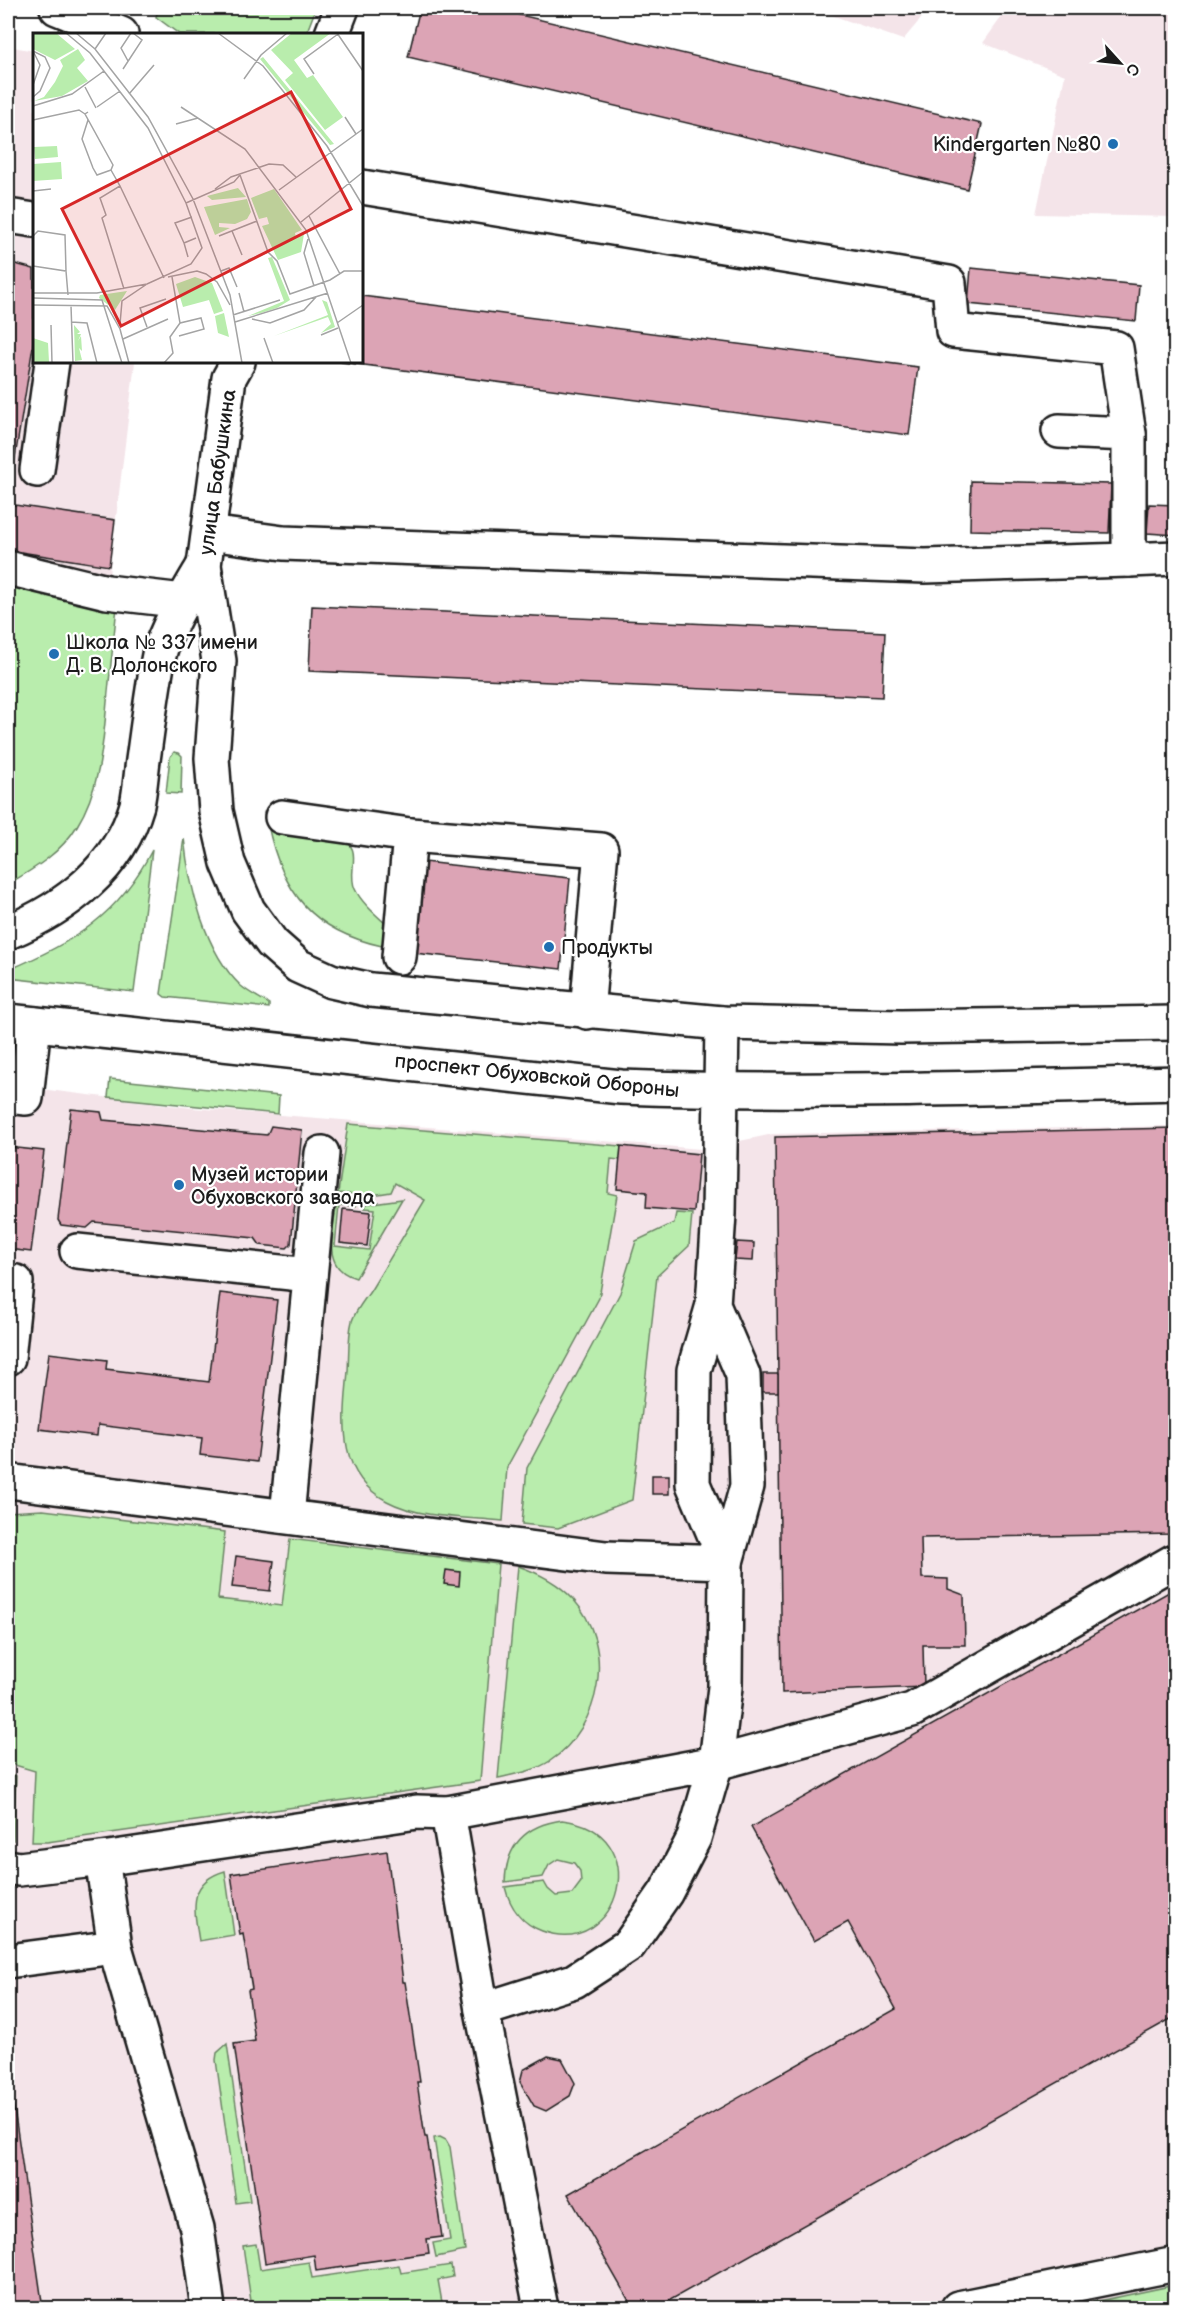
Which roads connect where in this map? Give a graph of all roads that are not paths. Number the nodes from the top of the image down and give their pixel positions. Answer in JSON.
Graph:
{"nodes":[{"id":1,"x":57,"y":8,"type":"edge"},
{"id":2,"x":342,"y":8,"type":"edge"},
{"id":3,"x":119,"y":33,"type":"edge"},
{"id":4,"x":332,"y":33,"type":"edge"},
{"id":5,"x":363,"y":187,"type":"edge"},
{"id":6,"x":8,"y":216,"type":"edge"},
{"id":7,"x":33,"y":220,"type":"edge"},
{"id":8,"x":52,"y":363,"type":"edge"},
{"id":9,"x":231,"y":367,"type":"edge"},
{"id":10,"x":1059,"y":431,"type":"dead end"},
{"id":11,"x":1129,"y":434,"type":"junction"},
{"id":12,"x":37,"y":470,"type":"dead end"},
{"id":13,"x":209,"y":533,"type":"junction"},
{"id":14,"x":1176,"y":558,"type":"edge"},
{"id":15,"x":1129,"y":560,"type":"junction"},
{"id":16,"x":204,"y":565,"type":"junction"},
{"id":17,"x":8,"y":568,"type":"edge"},
{"id":18,"x":183,"y":601,"type":"junction"},
{"id":19,"x":282,"y":817,"type":"dead end"},
{"id":20,"x":410,"y":835,"type":"junction"},
{"id":21,"x":8,"y":932,"type":"edge"},
{"id":22,"x":399,"y":957,"type":"dead end"},
{"id":23,"x":586,"y":1012,"type":"junction"},
{"id":24,"x":20,"y":1023,"type":"edge"},
{"id":25,"x":722,"y":1023,"type":"junction"},
{"id":26,"x":1176,"y":1023,"type":"edge"},
{"id":27,"x":1176,"y":1083,"type":"edge"},
{"id":28,"x":721,"y":1091,"type":"junction"},
{"id":29,"x":8,"y":1096,"type":"edge"},
{"id":30,"x":322,"y":1153,"type":"dead end"},
{"id":31,"x":77,"y":1251,"type":"dead end"},
{"id":32,"x":310,"y":1275,"type":"junction"},
{"id":33,"x":16,"y":1282,"type":"dead end"},
{"id":34,"x":713,"y":1305,"type":"junction"},
{"id":35,"x":8,"y":1358,"type":"edge"},
{"id":36,"x":8,"y":1480,"type":"edge"},
{"id":37,"x":287,"y":1516,"type":"junction"},
{"id":38,"x":1176,"y":1560,"type":"edge"},
{"id":39,"x":726,"y":1562,"type":"junction"},
{"id":40,"x":716,"y":1763,"type":"junction"},
{"id":41,"x":448,"y":1813,"type":"junction"},
{"id":42,"x":102,"y":1859,"type":"junction"},
{"id":43,"x":8,"y":1867,"type":"edge"},
{"id":44,"x":116,"y":1947,"type":"junction"},
{"id":45,"x":8,"y":1961,"type":"edge"},
{"id":46,"x":483,"y":2010,"type":"junction"},
{"id":47,"x":1176,"y":2264,"type":"edge"},
{"id":48,"x":208,"y":2308,"type":"edge"},
{"id":49,"x":541,"y":2308,"type":"edge"},
{"id":50,"x":958,"y":2308,"type":"edge"}],
"edges":[{"from":1,"to":3,"type":"main road"},
{"from":2,"to":4,"type":"main road"},
{"from":5,"to":11,"type":"main road"},
{"from":6,"to":7,"type":"main road"},
{"from":8,"to":12,"type":"main road"},
{"from":9,"to":13,"type":"main road","name":"улица Бабушкина"},
{"from":10,"to":11,"type":"main road"},
{"from":11,"to":15,"type":"main road"},
{"from":13,"to":15,"type":"main road"},
{"from":13,"to":16,"type":"main road","name":"улица Бабушкина"},
{"from":14,"to":15,"type":"main road"},
{"from":16,"to":18,"type":"main road","name":"улица Бабушкина"},
{"from":16,"to":23,"type":"main road","name":"улица Бабушкина"},
{"from":17,"to":18,"type":"main road"},
{"from":18,"to":21,"type":"main road","name":"улица Бабушкина"},
{"from":19,"to":20,"type":"main road"},
{"from":20,"to":22,"type":"main road"},
{"from":20,"to":23,"type":"main road"},
{"from":23,"to":25,"type":"main road"},
{"from":24,"to":28,"type":"main road","name":"проспект Обуховской Обороны"},
{"from":24,"to":29,"type":"main road"},
{"from":25,"to":26,"type":"main road"},
{"from":25,"to":28,"type":"main road"},
{"from":27,"to":28,"type":"main road","name":"проспект Обуховской Обороны"},
{"from":28,"to":34,"type":"main road"},
{"from":30,"to":32,"type":"main road"},
{"from":31,"to":32,"type":"main road"},
{"from":32,"to":37,"type":"main road"},
{"from":33,"to":35,"type":"main road"},
{"from":34,"to":39,"type":"main road"},
{"from":34,"to":39,"type":"main road"},
{"from":36,"to":37,"type":"main road"},
{"from":37,"to":39,"type":"main road"},
{"from":38,"to":40,"type":"main road"},
{"from":39,"to":40,"type":"main road"},
{"from":40,"to":41,"type":"main road"},
{"from":40,"to":46,"type":"main road"},
{"from":41,"to":42,"type":"main road"},
{"from":41,"to":46,"type":"main road"},
{"from":42,"to":43,"type":"main road"},
{"from":42,"to":44,"type":"main road"},
{"from":44,"to":45,"type":"main road"},
{"from":44,"to":48,"type":"main road"},
{"from":46,"to":49,"type":"main road"},
{"from":47,"to":50,"type":"main road"}]}
